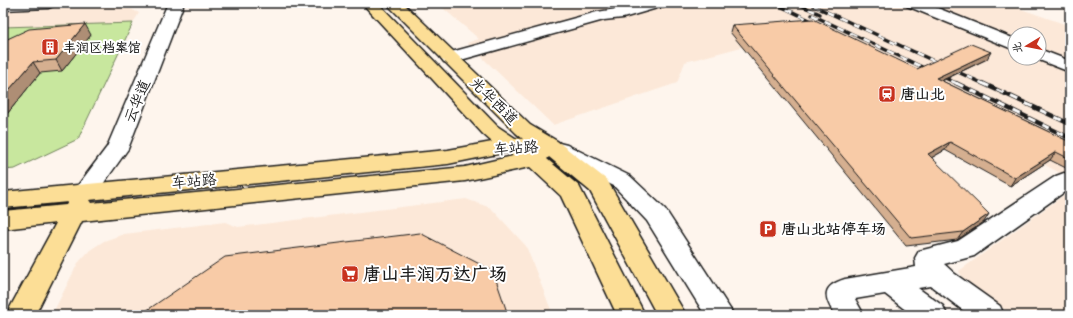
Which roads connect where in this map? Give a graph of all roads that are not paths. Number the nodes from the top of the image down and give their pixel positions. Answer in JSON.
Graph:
{"nodes":[{"id":1,"x":48,"y":3,"type":"edge"},
{"id":2,"x":163,"y":3,"type":"edge"},
{"id":3,"x":176,"y":3,"type":"edge"},
{"id":4,"x":370,"y":3,"type":"edge"},
{"id":5,"x":394,"y":3,"type":"edge"},
{"id":6,"x":586,"y":3,"type":"edge"},
{"id":7,"x":659,"y":3,"type":"edge"},
{"id":8,"x":912,"y":3,"type":"edge"},
{"id":9,"x":3,"y":5,"type":"edge"},
{"id":10,"x":603,"y":15,"type":"junction"},
{"id":11,"x":1007,"y":42,"type":"edge"},
{"id":12,"x":1047,"y":57,"type":"edge"},
{"id":13,"x":450,"y":58,"type":"junction"},
{"id":14,"x":1070,"y":67,"type":"edge"},
{"id":15,"x":510,"y":145,"type":"junction"},
{"id":16,"x":542,"y":152,"type":"junction"},
{"id":17,"x":1064,"y":182,"type":"dead end"},
{"id":18,"x":3,"y":200,"type":"edge"},
{"id":19,"x":80,"y":202,"type":"junction"},
{"id":20,"x":3,"y":220,"type":"edge"},
{"id":21,"x":937,"y":274,"type":"junction"},
{"id":22,"x":892,"y":283,"type":"junction"},
{"id":23,"x":20,"y":315,"type":"edge"},
{"id":24,"x":631,"y":315,"type":"edge"},
{"id":25,"x":672,"y":315,"type":"edge"},
{"id":26,"x":720,"y":315,"type":"edge"},
{"id":27,"x":850,"y":315,"type":"edge"},
{"id":28,"x":933,"y":315,"type":"edge"},
{"id":29,"x":990,"y":315,"type":"edge"}],
"edges":[{"from":1,"to":9,"type":"street"},
{"from":2,"to":19,"type":"street","name":"云华道"},
{"from":3,"to":19,"type":"street","name":"云华道"},
{"from":4,"to":15,"type":"main road","name":"光华西道"},
{"from":5,"to":13,"type":"main road","name":"光华西道"},
{"from":6,"to":10,"type":"street"},
{"from":7,"to":10,"type":"street"},
{"from":8,"to":11,"type":"street"},
{"from":10,"to":13,"type":"street"},
{"from":12,"to":14,"type":"street"},
{"from":13,"to":16,"type":"main road","name":"光华西道"},
{"from":15,"to":16,"type":"main road","name":"光华西道"},
{"from":15,"to":19,"type":"main road","name":"车站路"},
{"from":16,"to":19,"type":"main road","name":"车站路"},
{"from":16,"to":24,"type":"main road","name":"光华西道"},
{"from":16,"to":25,"type":"main road","name":"光华西道"},
{"from":16,"to":26,"type":"street"},
{"from":17,"to":21,"type":"street"},
{"from":18,"to":19,"type":"main road","name":"车站路"},
{"from":19,"to":20,"type":"main road","name":"车站路"},
{"from":19,"to":23,"type":"main road","name":"云华道"},
{"from":21,"to":22,"type":"street"},
{"from":21,"to":29,"type":"street"},
{"from":22,"to":27,"type":"street"},
{"from":22,"to":28,"type":"street"}]}
